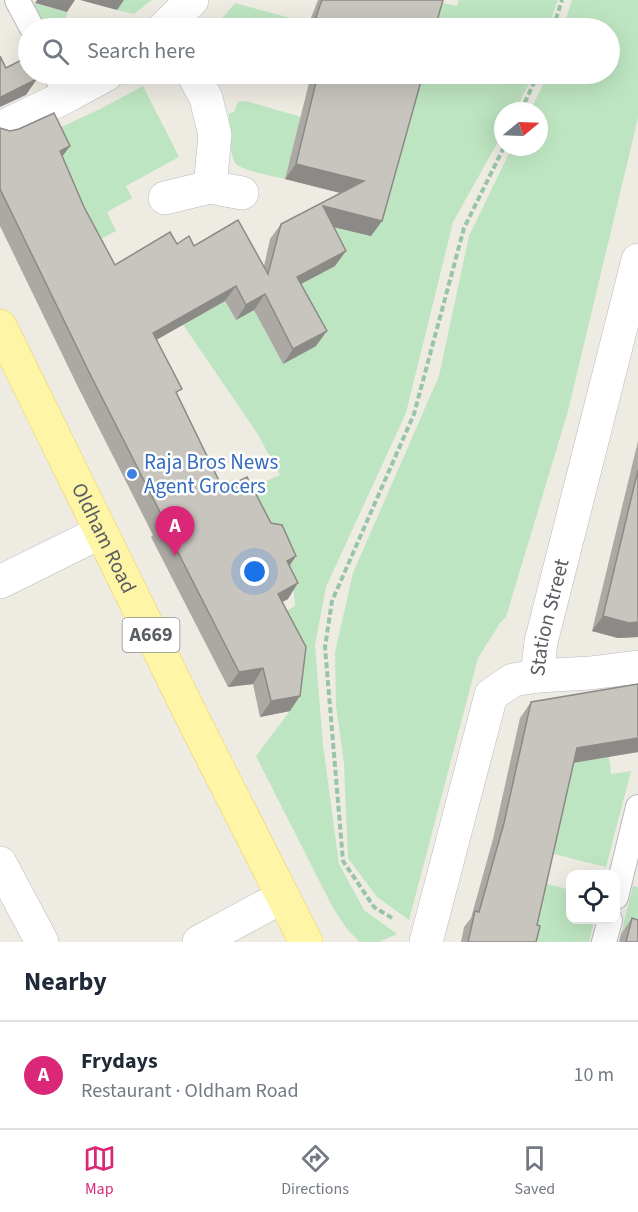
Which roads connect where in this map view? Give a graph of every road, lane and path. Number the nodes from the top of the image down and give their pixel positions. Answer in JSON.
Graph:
{"nodes":[{"id":1,"x":17,"y":0,"type":"edge"},
{"id":2,"x":192,"y":0,"type":"edge"},
{"id":3,"x":562,"y":0,"type":"edge"},
{"id":4,"x":27,"y":18,"type":"edge"},
{"id":5,"x":174,"y":18,"type":"edge"},
{"id":6,"x":556,"y":18,"type":"edge"},
{"id":7,"x":198,"y":84,"type":"edge"},
{"id":8,"x":533,"y":84,"type":"edge"},
{"id":9,"x":61,"y":85,"type":"edge"},
{"id":10,"x":525,"y":102,"type":"edge"},
{"id":11,"x":0,"y":128,"type":"edge"},
{"id":12,"x":500,"y":156,"type":"edge"},
{"id":13,"x":210,"y":187,"type":"junction"},
{"id":14,"x":242,"y":193,"type":"dead end"},
{"id":15,"x":165,"y":198,"type":"dead end"},
{"id":16,"x":638,"y":260,"type":"edge"},
{"id":17,"x":0,"y":326,"type":"edge"},
{"id":18,"x":212,"y":482,"type":"edge"},
{"id":19,"x":240,"y":484,"type":"edge"},
{"id":20,"x":101,"y":532,"type":"junction"},
{"id":21,"x":0,"y":582,"type":"edge"},
{"id":22,"x":638,"y":667,"type":"edge"},
{"id":23,"x":537,"y":676,"type":"junction"},
{"id":24,"x":638,"y":807,"type":"edge"},
{"id":25,"x":0,"y":863,"type":"edge"},
{"id":26,"x":631,"y":868,"type":"edge"},
{"id":27,"x":620,"y":888,"type":"edge"},
{"id":28,"x":282,"y":897,"type":"junction"},
{"id":29,"x":609,"y":924,"type":"edge"},
{"id":30,"x":427,"y":938,"type":"edge"},
{"id":31,"x":206,"y":941,"type":"edge"},
{"id":32,"x":42,"y":942,"type":"edge"},
{"id":33,"x":306,"y":942,"type":"edge"},
{"id":34,"x":604,"y":942,"type":"edge"}],
"edges":[{"from":1,"to":4,"type":"lane"},
{"from":2,"to":5,"type":"street"},
{"from":3,"to":6,"type":"path"},
{"from":7,"to":13,"type":"street"},
{"from":8,"to":10,"type":"path"},
{"from":9,"to":11,"type":"street"},
{"from":12,"to":30,"type":"path"},
{"from":13,"to":14,"type":"street"},
{"from":13,"to":15,"type":"street"},
{"from":16,"to":23,"type":"street","name":"Station Street"},
{"from":17,"to":20,"type":"main road","name":"Oldham Road","number":"A669"},
{"from":18,"to":19,"type":"path"},
{"from":20,"to":21,"type":"street"},
{"from":20,"to":28,"type":"main road","name":"Oldham Road","number":"A669"},
{"from":22,"to":23,"type":"street"},
{"from":23,"to":30,"type":"street","name":"Station Street"},
{"from":24,"to":26,"type":"lane"},
{"from":25,"to":32,"type":"street"},
{"from":26,"to":27,"type":"lane"},
{"from":28,"to":31,"type":"street"},
{"from":28,"to":33,"type":"main road","name":"Oldham Road","number":"A669"},
{"from":29,"to":34,"type":"lane"}]}
